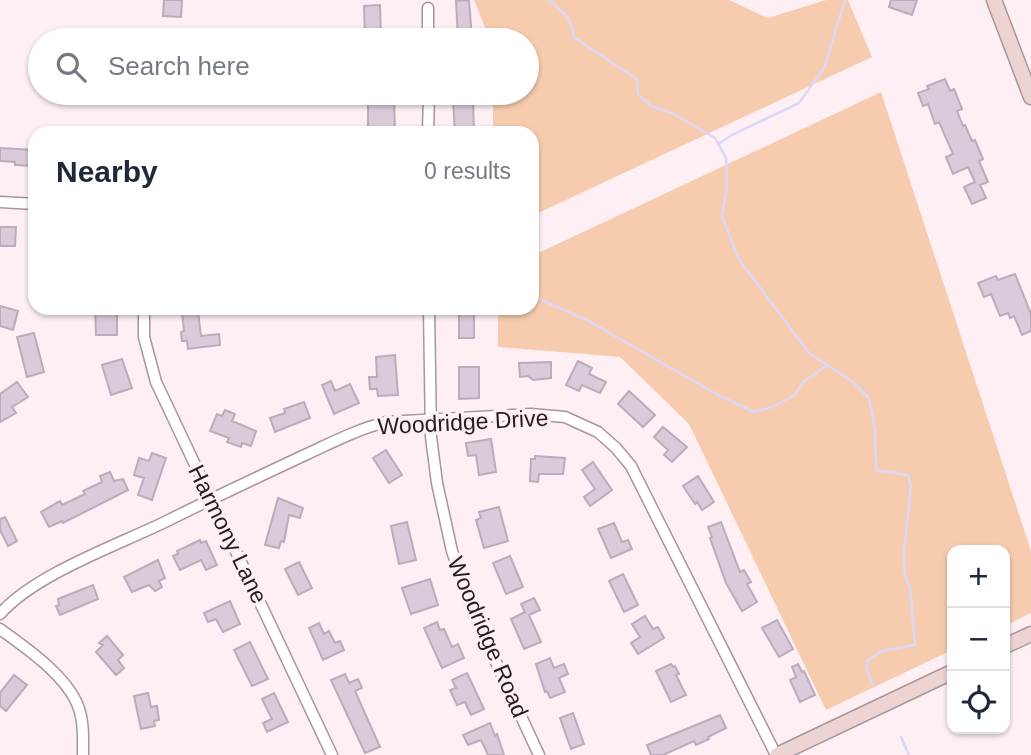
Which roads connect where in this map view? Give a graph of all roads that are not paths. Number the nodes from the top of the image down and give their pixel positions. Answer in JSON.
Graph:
{"nodes":[{"id":1,"x":994,"y":0,"type":"edge"},
{"id":2,"x":428,"y":8,"type":"dead end"},
{"id":3,"x":428,"y":28,"type":"edge"},
{"id":4,"x":1031,"y":97,"type":"edge"},
{"id":5,"x":429,"y":105,"type":"edge"},
{"id":6,"x":428,"y":126,"type":"edge"},
{"id":7,"x":0,"y":202,"type":"edge"},
{"id":8,"x":28,"y":204,"type":"edge"},
{"id":9,"x":144,"y":315,"type":"edge"},
{"id":10,"x":429,"y":315,"type":"edge"},
{"id":11,"x":430,"y":421,"type":"junction"},
{"id":12,"x":212,"y":499,"type":"junction"},
{"id":13,"x":0,"y":614,"type":"edge"},
{"id":14,"x":0,"y":629,"type":"edge"},
{"id":15,"x":1031,"y":634,"type":"edge"},
{"id":16,"x":1010,"y":644,"type":"edge"},
{"id":17,"x":947,"y":674,"type":"edge"},
{"id":18,"x":83,"y":755,"type":"edge"},
{"id":19,"x":332,"y":755,"type":"edge"},
{"id":20,"x":539,"y":755,"type":"edge"},
{"id":21,"x":777,"y":755,"type":"edge"}],
"edges":[{"from":1,"to":4,"type":"main road"},
{"from":2,"to":3,"type":"street"},
{"from":5,"to":6,"type":"street"},
{"from":7,"to":8,"type":"street"},
{"from":9,"to":12,"type":"street","name":"Harmony Lane"},
{"from":10,"to":11,"type":"street","name":"Woodridge Road"},
{"from":11,"to":12,"type":"street","name":"Woodridge Drive"},
{"from":11,"to":20,"type":"street","name":"Woodridge Road"},
{"from":11,"to":21,"type":"street","name":"Woodridge Drive"},
{"from":12,"to":13,"type":"street","name":"Woodridge Drive"},
{"from":12,"to":19,"type":"street","name":"Harmony Lane"},
{"from":14,"to":18,"type":"street"},
{"from":15,"to":16,"type":"main road"},
{"from":17,"to":21,"type":"main road"}]}
